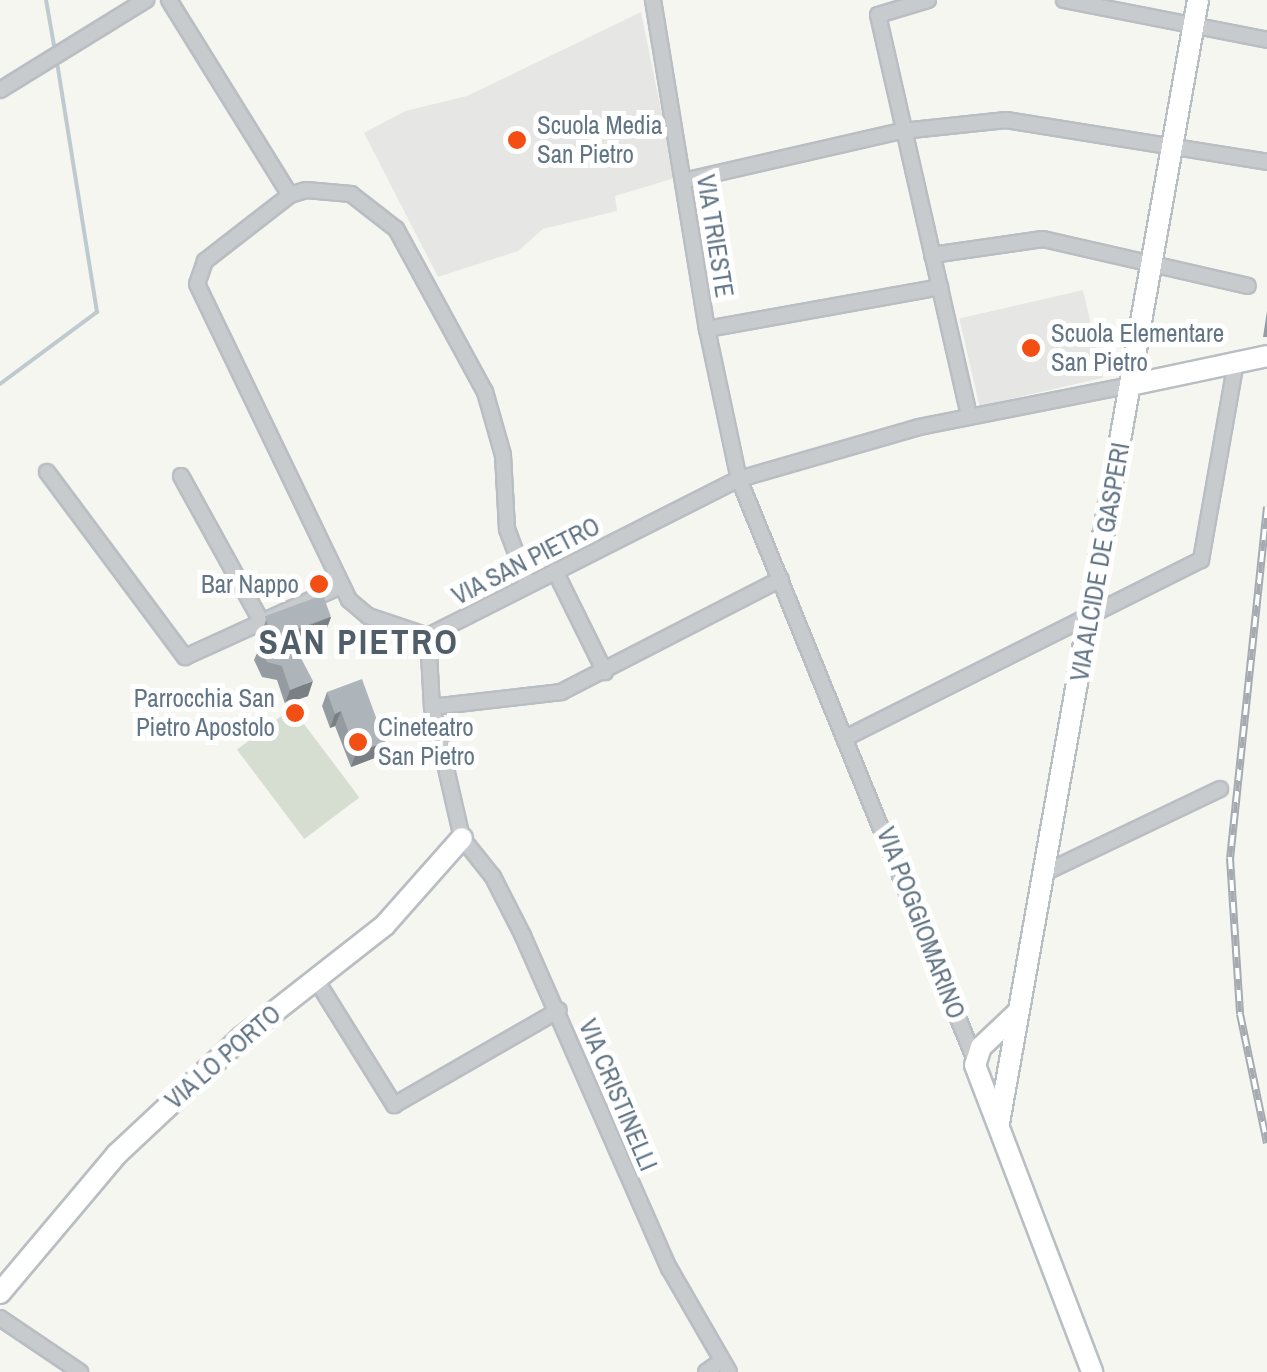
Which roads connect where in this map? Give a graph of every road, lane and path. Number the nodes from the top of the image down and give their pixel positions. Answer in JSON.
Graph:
{"nodes":[{"id":1,"x":146,"y":0,"type":"edge"},
{"id":2,"x":169,"y":0,"type":"edge"},
{"id":3,"x":653,"y":0,"type":"edge"},
{"id":4,"x":928,"y":0,"type":"edge"},
{"id":5,"x":1064,"y":0,"type":"edge"},
{"id":6,"x":1198,"y":0,"type":"edge"},
{"id":7,"x":1194,"y":25,"type":"junction"},
{"id":8,"x":1267,"y":40,"type":"edge"},
{"id":9,"x":0,"y":90,"type":"edge"},
{"id":10,"x":902,"y":130,"type":"junction"},
{"id":11,"x":1171,"y":146,"type":"junction"},
{"id":12,"x":1267,"y":162,"type":"edge"},
{"id":13,"x":683,"y":181,"type":"junction"},
{"id":14,"x":290,"y":194,"type":"junction"},
{"id":15,"x":932,"y":255,"type":"junction"},
{"id":16,"x":1151,"y":261,"type":"junction"},
{"id":17,"x":1248,"y":286,"type":"dead end"},
{"id":18,"x":940,"y":287,"type":"junction"},
{"id":19,"x":707,"y":329,"type":"junction"},
{"id":20,"x":1267,"y":356,"type":"edge"},
{"id":21,"x":1236,"y":361,"type":"junction"},
{"id":22,"x":1131,"y":385,"type":"junction"},
{"id":23,"x":969,"y":416,"type":"junction"},
{"id":24,"x":46,"y":472,"type":"dead end"},
{"id":25,"x":181,"y":476,"type":"dead end"},
{"id":26,"x":739,"y":479,"type":"junction"},
{"id":27,"x":555,"y":571,"type":"junction"},
{"id":28,"x":781,"y":579,"type":"junction"},
{"id":29,"x":528,"y":585,"type":"junction"},
{"id":30,"x":341,"y":586,"type":"junction"},
{"id":31,"x":1089,"y":619,"type":"junction"},
{"id":32,"x":262,"y":621,"type":"junction"},
{"id":33,"x":428,"y":636,"type":"junction"},
{"id":34,"x":604,"y":672,"type":"junction"},
{"id":35,"x":432,"y":706,"type":"junction"},
{"id":36,"x":845,"y":738,"type":"junction"},
{"id":37,"x":1220,"y":789,"type":"dead end"},
{"id":38,"x":462,"y":838,"type":"junction"},
{"id":39,"x":1044,"y":873,"type":"junction"},
{"id":40,"x":315,"y":978,"type":"junction"},
{"id":41,"x":558,"y":1010,"type":"junction"},
{"id":42,"x":1016,"y":1014,"type":"junction"},
{"id":43,"x":979,"y":1058,"type":"junction"},
{"id":44,"x":1006,"y":1065,"type":"junction"},
{"id":45,"x":999,"y":1123,"type":"junction"},
{"id":46,"x":0,"y":1293,"type":"edge"},
{"id":47,"x":0,"y":1318,"type":"edge"},
{"id":48,"x":726,"y":1367,"type":"edge"},
{"id":49,"x":80,"y":1372,"type":"edge"},
{"id":50,"x":706,"y":1372,"type":"edge"},
{"id":51,"x":1092,"y":1372,"type":"edge"}],
"edges":[{"from":1,"to":9,"type":"street"},
{"from":2,"to":14,"type":"street"},
{"from":3,"to":13,"type":"street","name":"VIA TRIESTE"},
{"from":4,"to":10,"type":"street"},
{"from":5,"to":7,"type":"street"},
{"from":6,"to":7,"type":"main road","name":"VIA ALCIDE DE GASPERI"},
{"from":7,"to":8,"type":"street"},
{"from":7,"to":11,"type":"main road","name":"VIA ALCIDE DE GASPERI"},
{"from":10,"to":11,"type":"street"},
{"from":10,"to":13,"type":"street"},
{"from":10,"to":15,"type":"street"},
{"from":11,"to":12,"type":"street"},
{"from":11,"to":16,"type":"main road","name":"VIA ALCIDE DE GASPERI"},
{"from":13,"to":19,"type":"street","name":"VIA TRIESTE"},
{"from":14,"to":29,"type":"street"},
{"from":14,"to":30,"type":"street"},
{"from":15,"to":16,"type":"street"},
{"from":15,"to":18,"type":"street"},
{"from":16,"to":17,"type":"street"},
{"from":16,"to":22,"type":"main road","name":"VIA ALCIDE DE GASPERI"},
{"from":18,"to":19,"type":"street"},
{"from":18,"to":23,"type":"street"},
{"from":19,"to":26,"type":"street","name":"VIA TRIESTE"},
{"from":20,"to":21,"type":"main road"},
{"from":21,"to":22,"type":"main road"},
{"from":21,"to":31,"type":"street"},
{"from":22,"to":23,"type":"street","name":"VIA SAN PIETRO"},
{"from":22,"to":31,"type":"main road","name":"VIA ALCIDE DE GASPERI"},
{"from":23,"to":26,"type":"street","name":"VIA SAN PIETRO"},
{"from":24,"to":32,"type":"street"},
{"from":25,"to":32,"type":"street"},
{"from":26,"to":27,"type":"street","name":"VIA SAN PIETRO"},
{"from":26,"to":28,"type":"street","name":"VIA POGGIOMARINO"},
{"from":27,"to":29,"type":"street","name":"VIA SAN PIETRO"},
{"from":27,"to":34,"type":"street"},
{"from":28,"to":34,"type":"street"},
{"from":28,"to":36,"type":"street","name":"VIA POGGIOMARINO"},
{"from":29,"to":33,"type":"street","name":"VIA SAN PIETRO"},
{"from":30,"to":32,"type":"street"},
{"from":30,"to":33,"type":"street"},
{"from":31,"to":36,"type":"street"},
{"from":31,"to":39,"type":"main road","name":"VIA ALCIDE DE GASPERI"},
{"from":33,"to":35,"type":"street"},
{"from":34,"to":35,"type":"street"},
{"from":35,"to":38,"type":"street"},
{"from":36,"to":43,"type":"street","name":"VIA POGGIOMARINO"},
{"from":37,"to":39,"type":"street"},
{"from":38,"to":40,"type":"main road","name":"VIA LO PORTO"},
{"from":38,"to":41,"type":"street","name":"VIA CRISTINELLI"},
{"from":39,"to":42,"type":"main road","name":"VIA ALCIDE DE GASPERI"},
{"from":40,"to":41,"type":"street"},
{"from":40,"to":46,"type":"main road","name":"VIA LO PORTO"},
{"from":41,"to":48,"type":"street","name":"VIA CRISTINELLI"},
{"from":42,"to":43,"type":"main road"},
{"from":42,"to":44,"type":"main road","name":"VIA ALCIDE DE GASPERI"},
{"from":43,"to":44,"type":"main road"},
{"from":43,"to":44,"type":"main road"},
{"from":43,"to":45,"type":"main road","name":"VIA POGGIOMARINO"},
{"from":44,"to":45,"type":"main road","name":"VIA ALCIDE DE GASPERI"},
{"from":45,"to":51,"type":"main road","name":"VIA POGGIOMARINO"},
{"from":47,"to":49,"type":"street"},
{"from":48,"to":50,"type":"street"}]}
